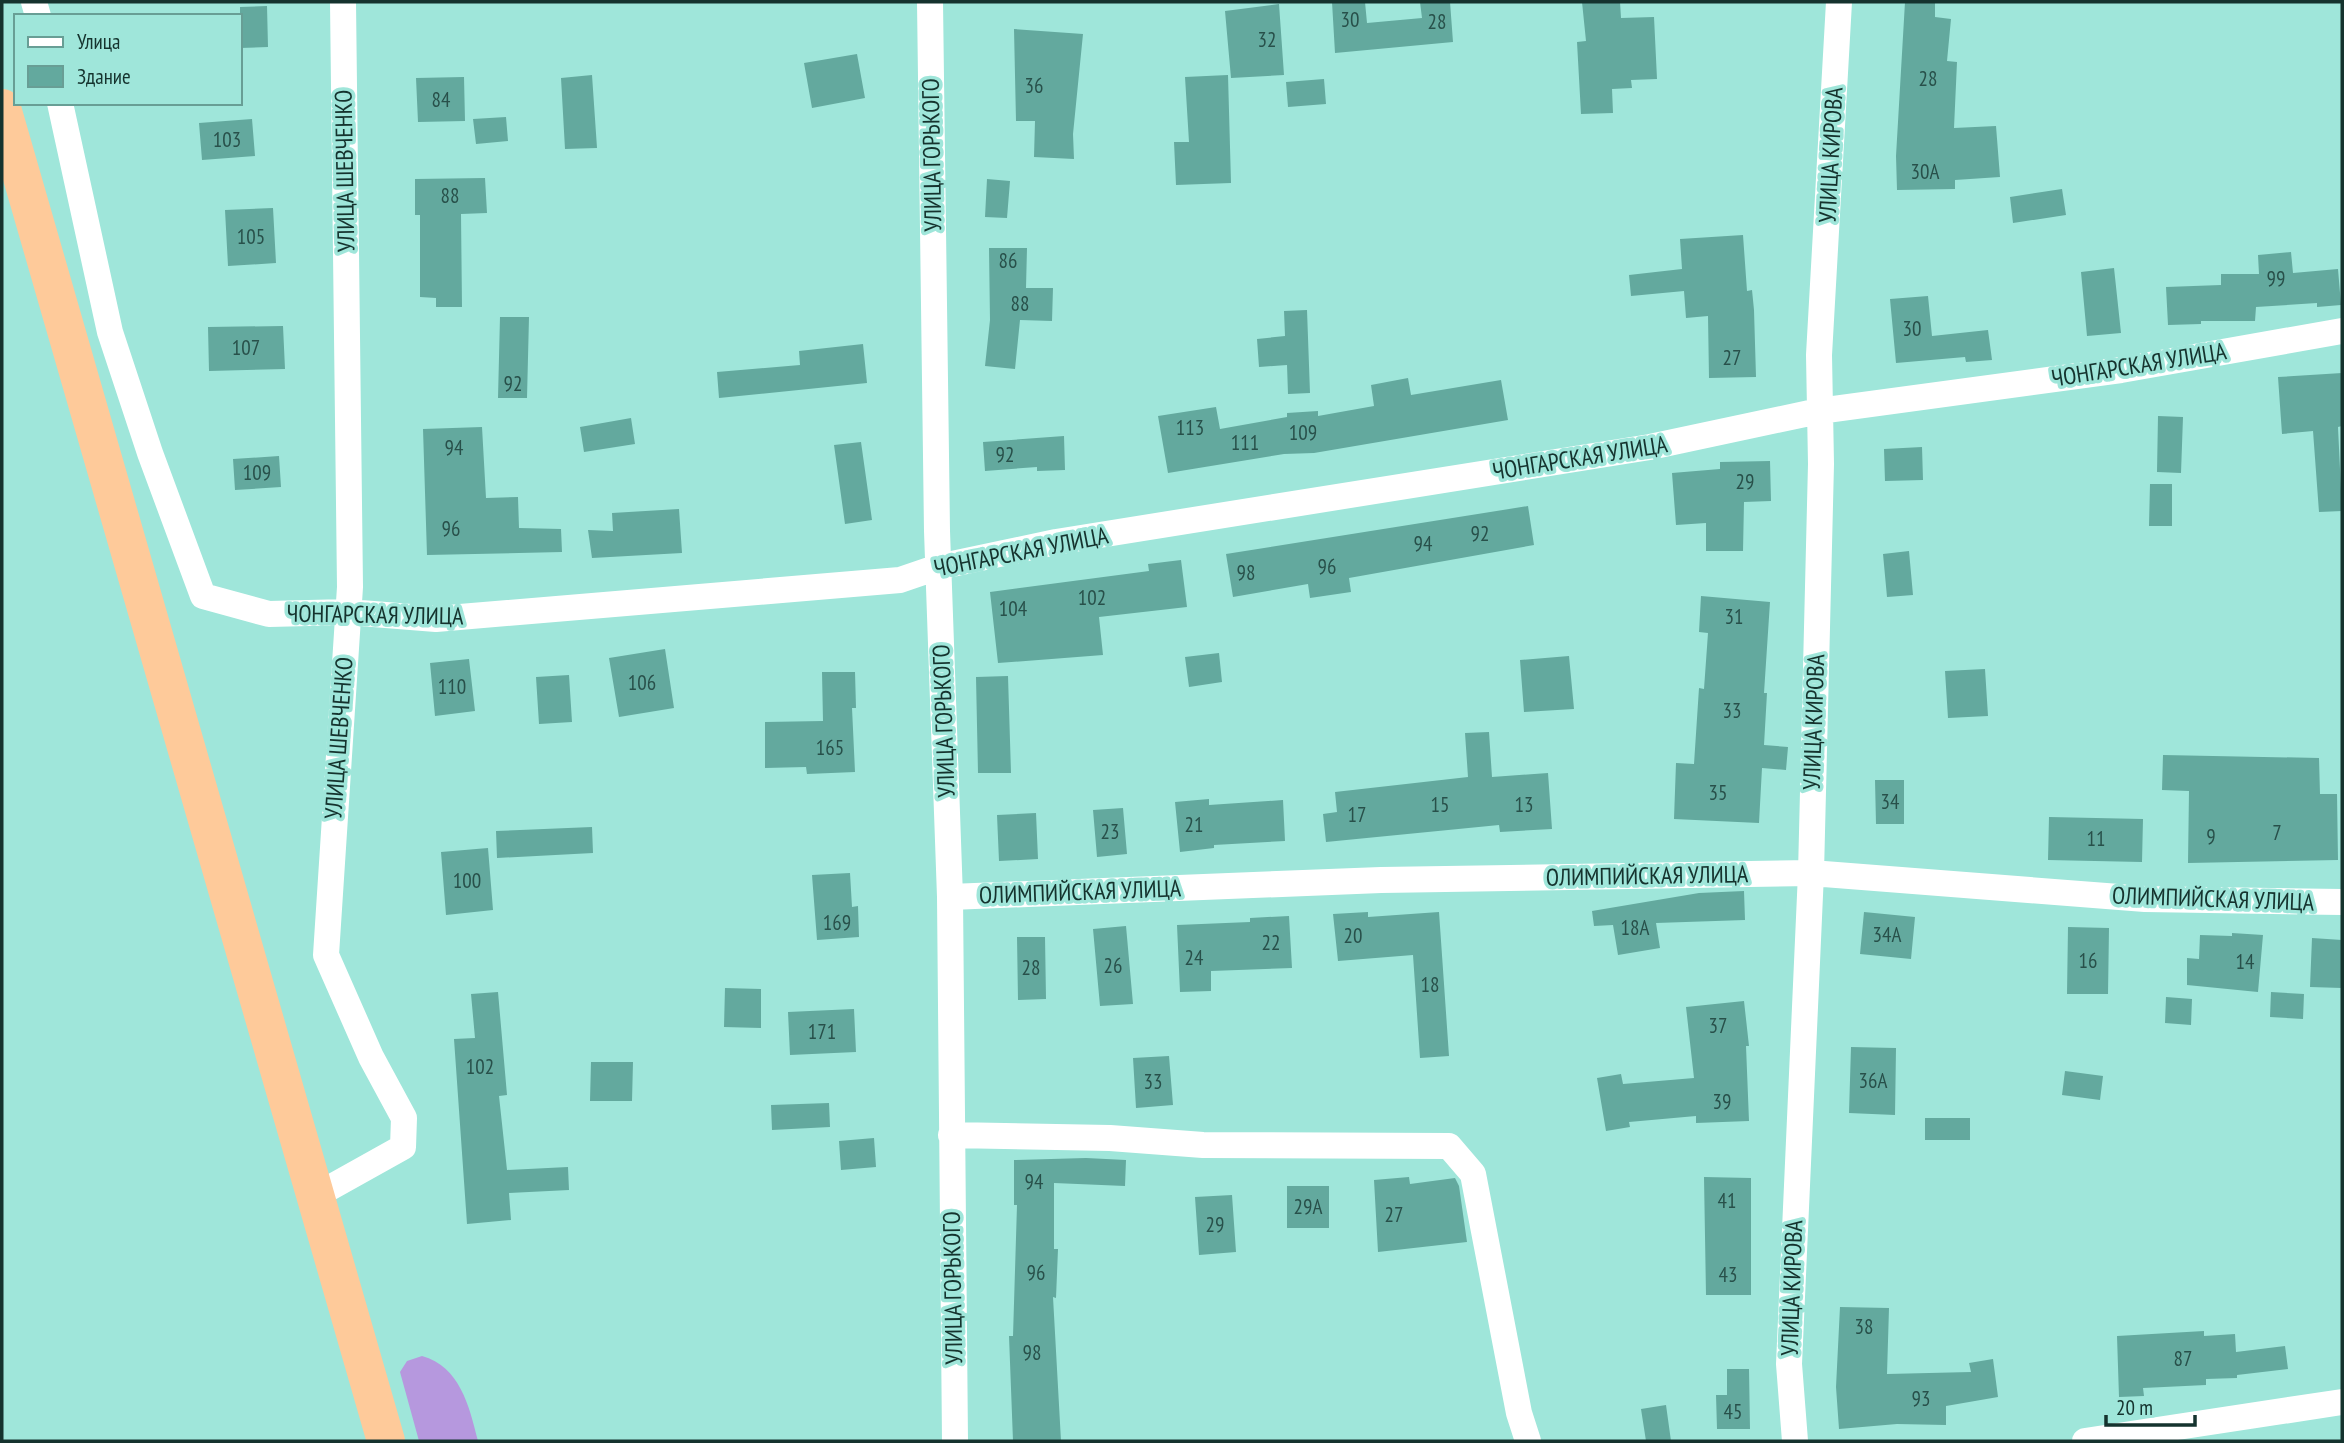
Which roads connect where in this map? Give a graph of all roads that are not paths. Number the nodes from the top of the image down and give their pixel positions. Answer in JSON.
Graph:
{"nodes":[{"id":1,"x":343,"y":2,"type":"edge"},
{"id":2,"x":930,"y":2,"type":"edge"},
{"id":3,"x":1823,"y":2,"type":"edge"},
{"id":4,"x":1839,"y":2,"type":"edge"},
{"id":5,"x":1837,"y":41,"type":"junction"},
{"id":6,"x":60,"y":105,"type":"edge"},
{"id":7,"x":2,"y":108,"type":"edge"},
{"id":8,"x":2342,"y":331,"type":"edge"},
{"id":9,"x":1819,"y":411,"type":"junction"},
{"id":10,"x":938,"y":566,"type":"junction"},
{"id":11,"x":348,"y":612,"type":"junction"},
{"id":12,"x":1811,"y":873,"type":"junction"},
{"id":13,"x":950,"y":897,"type":"junction"},
{"id":14,"x":2342,"y":902,"type":"edge"},
{"id":15,"x":951,"y":1135,"type":"junction"},
{"id":16,"x":317,"y":1195,"type":"junction"},
{"id":17,"x":2342,"y":1402,"type":"edge"},
{"id":18,"x":386,"y":1441,"type":"edge"},
{"id":19,"x":955,"y":1441,"type":"edge"},
{"id":20,"x":1528,"y":1441,"type":"edge"},
{"id":21,"x":1795,"y":1441,"type":"edge"},
{"id":22,"x":2085,"y":1441,"type":"edge"}],
"edges":[{"from":1,"to":11,"type":"street","name":"УЛИЦА ШЕВЧЕНКО"},
{"from":2,"to":10,"type":"street","name":"УЛИЦА ГОРЬКОГО"},
{"from":3,"to":5,"type":"street"},
{"from":4,"to":5,"type":"street","name":"УЛИЦА КИРОВА"},
{"from":5,"to":9,"type":"street","name":"УЛИЦА КИРОВА"},
{"from":6,"to":11,"type":"street","name":"ЧОНГАРСКАЯ УЛИЦА"},
{"from":7,"to":16,"type":"highway"},
{"from":8,"to":9,"type":"street","name":"ЧОНГАРСКАЯ УЛИЦА"},
{"from":9,"to":10,"type":"street","name":"ЧОНГАРСКАЯ УЛИЦА"},
{"from":9,"to":12,"type":"street","name":"УЛИЦА КИРОВА"},
{"from":10,"to":11,"type":"street","name":"ЧОНГАРСКАЯ УЛИЦА"},
{"from":10,"to":13,"type":"street","name":"УЛИЦА ГОРЬКОГО"},
{"from":11,"to":16,"type":"street","name":"УЛИЦА ШЕВЧЕНКО"},
{"from":12,"to":13,"type":"street","name":"ОЛИМПИЙСКАЯ УЛИЦА"},
{"from":12,"to":14,"type":"street","name":"ОЛИМПИЙСКАЯ УЛИЦА"},
{"from":12,"to":21,"type":"street","name":"УЛИЦА КИРОВА"},
{"from":13,"to":15,"type":"street","name":"УЛИЦА ГОРЬКОГО"},
{"from":15,"to":19,"type":"street","name":"УЛИЦА ГОРЬКОГО"},
{"from":15,"to":20,"type":"street"},
{"from":16,"to":18,"type":"highway"},
{"from":17,"to":22,"type":"street"}]}
